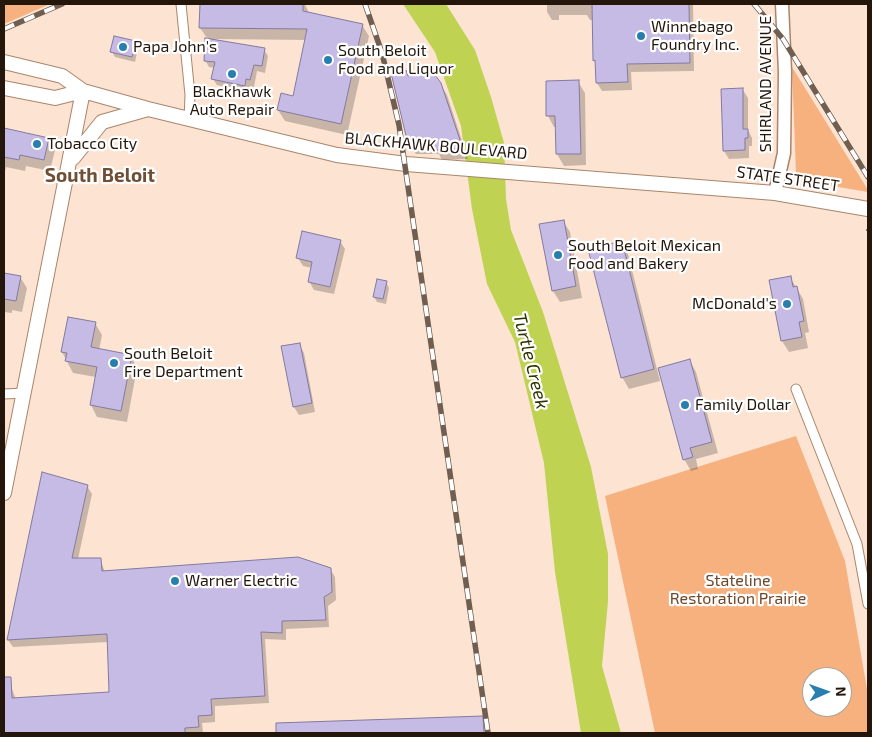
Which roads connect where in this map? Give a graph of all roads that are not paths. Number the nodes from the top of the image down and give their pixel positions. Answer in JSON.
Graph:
{"nodes":[{"id":1,"x":181,"y":4,"type":"edge"},
{"id":2,"x":782,"y":4,"type":"edge"},
{"id":3,"x":4,"y":62,"type":"edge"},
{"id":4,"x":4,"y":88,"type":"edge"},
{"id":5,"x":83,"y":91,"type":"junction"},
{"id":6,"x":148,"y":109,"type":"junction"},
{"id":7,"x":189,"y":120,"type":"junction"},
{"id":8,"x":71,"y":160,"type":"junction"},
{"id":9,"x":702,"y":186,"type":"joint"},
{"id":10,"x":775,"y":193,"type":"junction"},
{"id":11,"x":868,"y":209,"type":"edge"},
{"id":12,"x":796,"y":390,"type":"dead end"},
{"id":13,"x":24,"y":393,"type":"junction"},
{"id":14,"x":4,"y":394,"type":"edge"},
{"id":15,"x":4,"y":493,"type":"edge"},
{"id":16,"x":868,"y":604,"type":"edge"}],
"edges":[{"from":1,"to":7,"type":"street"},
{"from":2,"to":10,"type":"street","name":"SHIRLAND AVENUE"},
{"from":3,"to":5,"type":"main road","name":"BLACKHAWK BOULEVARD"},
{"from":4,"to":5,"type":"main road","name":"BLACKHAWK BOULEVARD"},
{"from":5,"to":6,"type":"main road","name":"BLACKHAWK BOULEVARD"},
{"from":5,"to":8,"type":"main road"},
{"from":6,"to":7,"type":"main road","name":"BLACKHAWK BOULEVARD"},
{"from":6,"to":8,"type":"main road"},
{"from":7,"to":9,"type":"main road","name":"BLACKHAWK BOULEVARD"},
{"from":8,"to":13,"type":"main road"},
{"from":9,"to":10,"type":"main road","name":"STATE STREET"},
{"from":10,"to":11,"type":"main road","name":"STATE STREET"},
{"from":12,"to":16,"type":"street"},
{"from":13,"to":14,"type":"street"},
{"from":13,"to":15,"type":"main road"}]}
